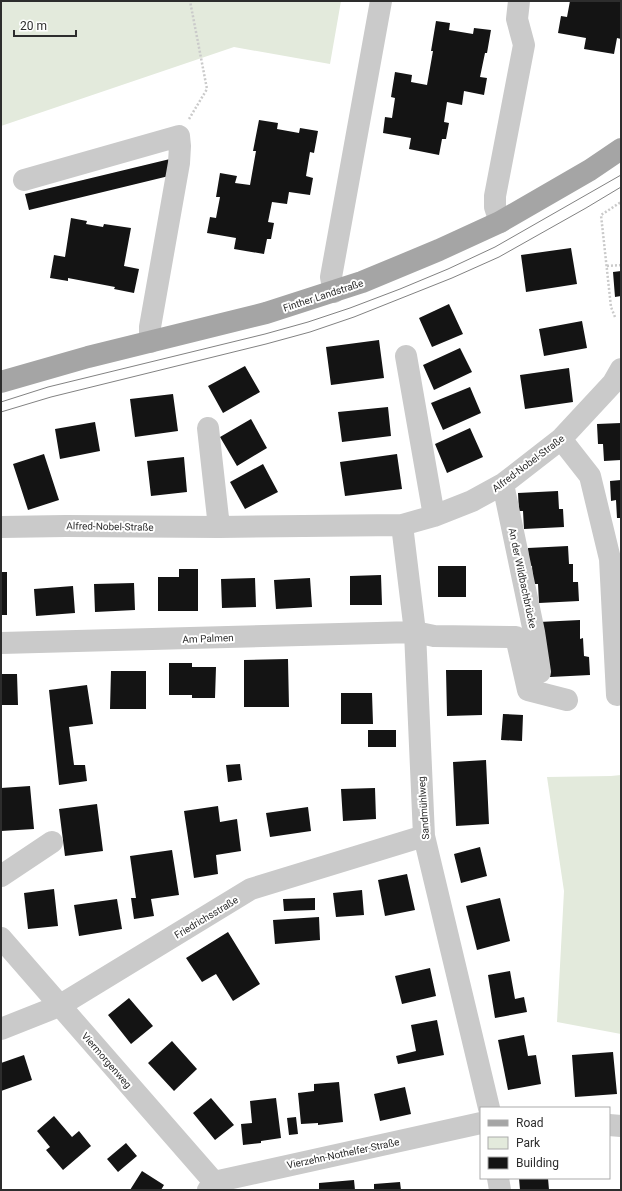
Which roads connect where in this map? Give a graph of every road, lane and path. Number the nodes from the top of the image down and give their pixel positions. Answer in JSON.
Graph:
{"nodes":[{"id":1,"x":190,"y":1,"type":"edge"},
{"id":2,"x":381,"y":1,"type":"edge"},
{"id":3,"x":520,"y":1,"type":"edge"},
{"id":4,"x":179,"y":136,"type":"junction"},
{"id":5,"x":621,"y":149,"type":"edge"},
{"id":6,"x":24,"y":180,"type":"dead end"},
{"id":7,"x":621,"y":202,"type":"edge"},
{"id":8,"x":500,"y":222,"type":"junction"},
{"id":9,"x":621,"y":265,"type":"edge"},
{"id":10,"x":607,"y":266,"type":"junction"},
{"id":11,"x":334,"y":292,"type":"junction"},
{"id":12,"x":615,"y":317,"type":"dead end"},
{"id":13,"x":150,"y":342,"type":"junction"},
{"id":14,"x":406,"y":356,"type":"dead end"},
{"id":15,"x":621,"y":369,"type":"edge"},
{"id":16,"x":1,"y":382,"type":"edge"},
{"id":17,"x":208,"y":428,"type":"dead end"},
{"id":18,"x":561,"y":439,"type":"junction"},
{"id":19,"x":503,"y":484,"type":"junction"},
{"id":20,"x":434,"y":516,"type":"junction"},
{"id":21,"x":402,"y":525,"type":"junction"},
{"id":22,"x":1,"y":527,"type":"edge"},
{"id":23,"x":219,"y":527,"type":"junction"},
{"id":24,"x":415,"y":632,"type":"junction"},
{"id":25,"x":1,"y":643,"type":"edge"},
{"id":26,"x":540,"y":672,"type":"dead end"},
{"id":27,"x":617,"y":695,"type":"dead end"},
{"id":28,"x":567,"y":700,"type":"dead end"},
{"id":29,"x":424,"y":836,"type":"junction"},
{"id":30,"x":52,"y":842,"type":"dead end"},
{"id":31,"x":1,"y":876,"type":"edge"},
{"id":32,"x":1,"y":938,"type":"edge"},
{"id":33,"x":59,"y":1006,"type":"junction"},
{"id":34,"x":1,"y":1029,"type":"edge"},
{"id":35,"x":489,"y":1107,"type":"edge"},
{"id":36,"x":480,"y":1123,"type":"edge"},
{"id":37,"x":610,"y":1125,"type":"edge"},
{"id":38,"x":621,"y":1126,"type":"edge"},
{"id":39,"x":498,"y":1179,"type":"edge"},
{"id":40,"x":211,"y":1186,"type":"edge"},
{"id":41,"x":500,"y":1190,"type":"edge"}],
"edges":[{"from":1,"to":4,"type":"path"},
{"from":2,"to":11,"type":"street"},
{"from":3,"to":8,"type":"street"},
{"from":4,"to":6,"type":"street"},
{"from":4,"to":13,"type":"street"},
{"from":5,"to":8,"type":"main road","name":"Finther Landstraße"},
{"from":7,"to":10,"type":"path"},
{"from":8,"to":11,"type":"main road","name":"Finther Landstraße"},
{"from":9,"to":10,"type":"path"},
{"from":10,"to":12,"type":"path"},
{"from":11,"to":13,"type":"main road","name":"Finther Landstraße"},
{"from":13,"to":16,"type":"main road","name":"Finther Landstraße"},
{"from":14,"to":20,"type":"street"},
{"from":15,"to":18,"type":"street","name":"Alfred-Nobel-Straße"},
{"from":17,"to":23,"type":"street"},
{"from":18,"to":19,"type":"street","name":"Alfred-Nobel-Straße"},
{"from":18,"to":27,"type":"street"},
{"from":19,"to":20,"type":"street","name":"Alfred-Nobel-Straße"},
{"from":19,"to":26,"type":"street","name":"An der Wildbachbrücke"},
{"from":20,"to":21,"type":"street","name":"Alfred-Nobel-Straße"},
{"from":21,"to":23,"type":"street","name":"Alfred-Nobel-Straße"},
{"from":21,"to":24,"type":"street","name":"Sandmühlweg"},
{"from":22,"to":23,"type":"street","name":"Alfred-Nobel-Straße"},
{"from":24,"to":25,"type":"street","name":"Am Palmen"},
{"from":24,"to":28,"type":"street","name":"Am Palmen"},
{"from":24,"to":29,"type":"street","name":"Sandmühlweg"},
{"from":29,"to":33,"type":"street","name":"Friedrichsstraße"},
{"from":29,"to":35,"type":"street","name":"Sandmühlweg"},
{"from":30,"to":31,"type":"street"},
{"from":32,"to":33,"type":"street","name":"Viermorgenweg"},
{"from":33,"to":34,"type":"street","name":"Friedrichsstraße"},
{"from":33,"to":40,"type":"street","name":"Viermorgenweg"},
{"from":36,"to":40,"type":"street","name":"Vierzehn-Nothelfer-Straße"},
{"from":37,"to":38,"type":"street"},
{"from":39,"to":41,"type":"street"}]}
